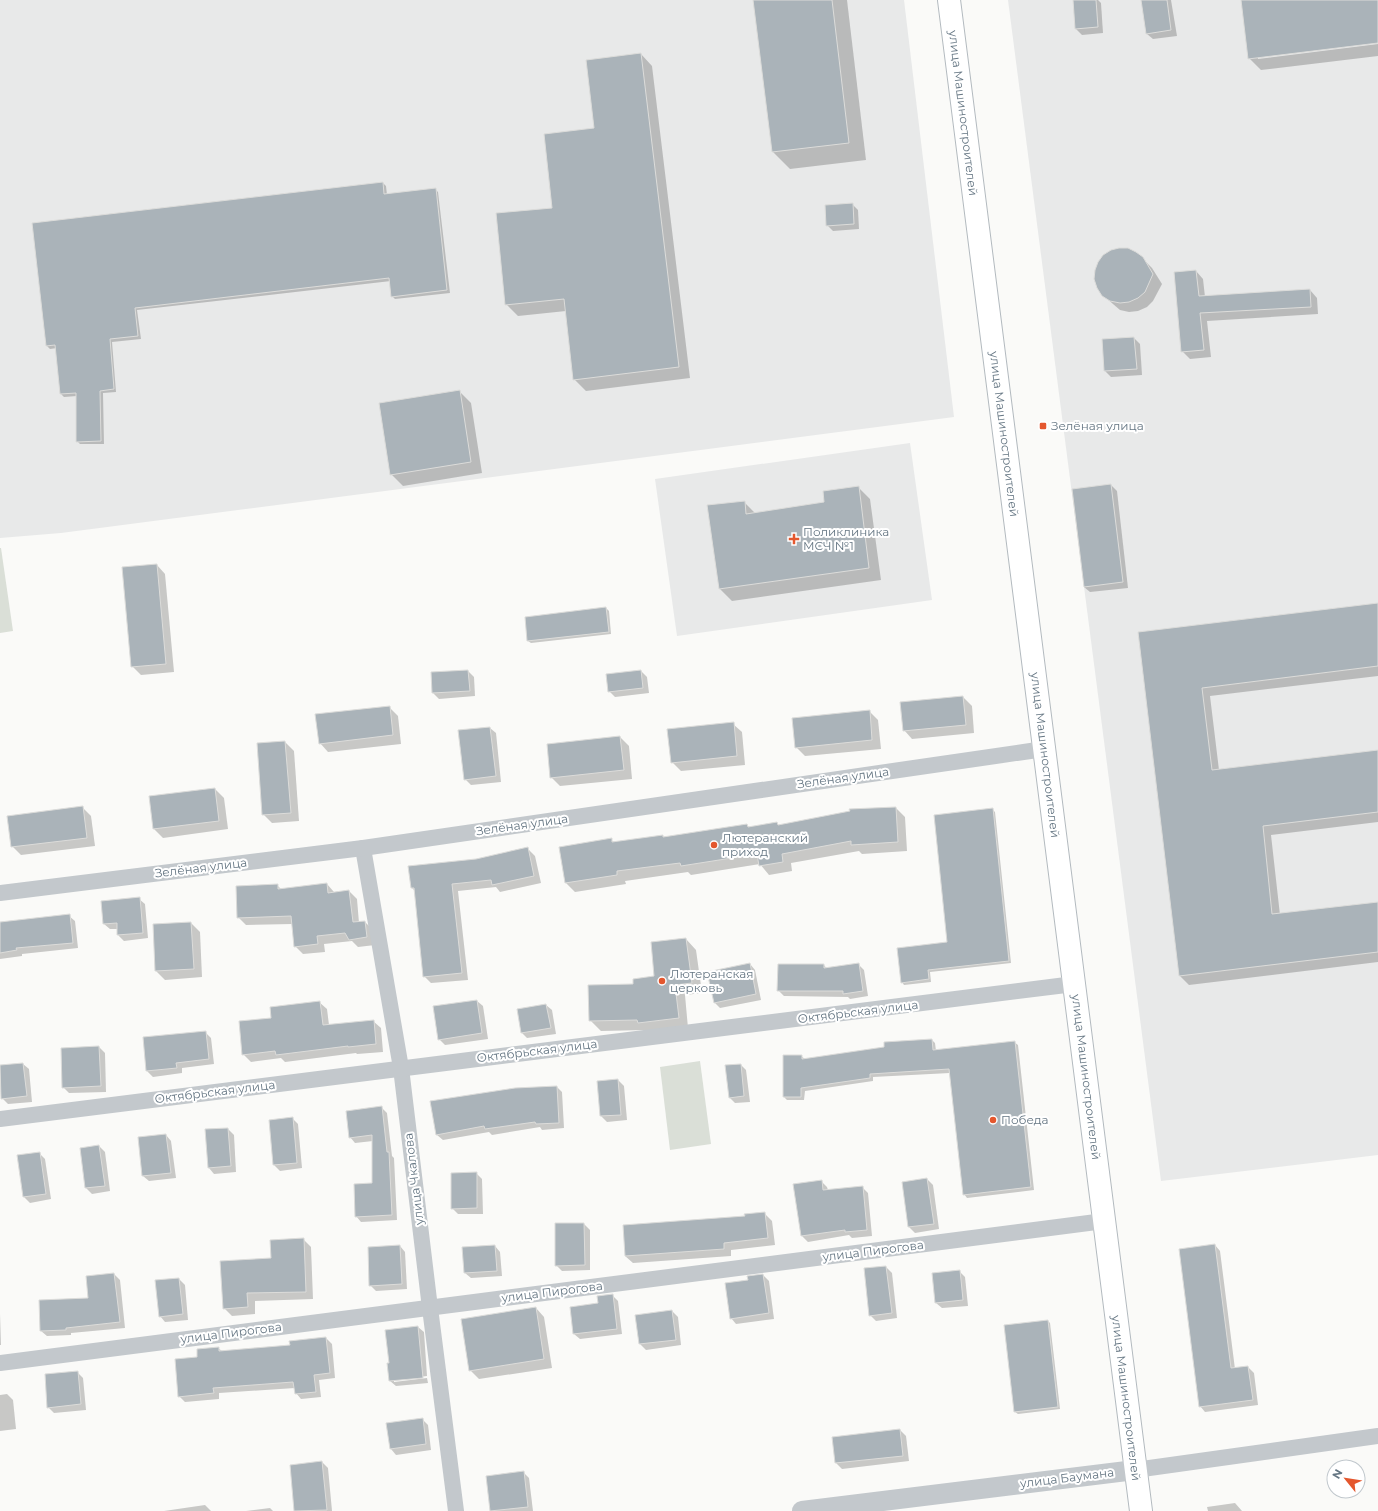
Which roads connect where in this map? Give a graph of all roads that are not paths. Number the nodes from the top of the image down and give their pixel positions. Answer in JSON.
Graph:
{"nodes":[{"id":1,"x":949,"y":0,"type":"edge"},
{"id":2,"x":1044,"y":749,"type":"junction"},
{"id":3,"x":363,"y":848,"type":"junction"},
{"id":4,"x":0,"y":893,"type":"edge"},
{"id":5,"x":1074,"y":984,"type":"junction"},
{"id":6,"x":401,"y":1068,"type":"junction"},
{"id":7,"x":0,"y":1119,"type":"edge"},
{"id":8,"x":1104,"y":1222,"type":"junction"},
{"id":9,"x":430,"y":1308,"type":"junction"},
{"id":10,"x":0,"y":1363,"type":"edge"},
{"id":11,"x":1378,"y":1436,"type":"edge"},
{"id":12,"x":1135,"y":1470,"type":"junction"},
{"id":13,"x":456,"y":1511,"type":"edge"},
{"id":14,"x":802,"y":1511,"type":"edge"},
{"id":15,"x":1141,"y":1511,"type":"edge"}],
"edges":[{"from":1,"to":2,"type":"main road","name":"улица Машиностроителей"},
{"from":2,"to":3,"type":"street","name":"Зелёная улица"},
{"from":2,"to":5,"type":"main road","name":"улица Машиностроителей"},
{"from":3,"to":4,"type":"street","name":"Зелёная улица"},
{"from":3,"to":6,"type":"street","name":"улица Чкалова"},
{"from":5,"to":6,"type":"street","name":"Октябрьская улица"},
{"from":5,"to":8,"type":"main road","name":"улица Машиностроителей"},
{"from":6,"to":7,"type":"street","name":"Октябрьская улица"},
{"from":6,"to":9,"type":"street","name":"улица Чкалова"},
{"from":8,"to":9,"type":"street","name":"улица Пирогова"},
{"from":8,"to":12,"type":"main road","name":"улица Машиностроителей"},
{"from":9,"to":10,"type":"street","name":"улица Пирогова"},
{"from":9,"to":13,"type":"street","name":"улица Чкалова"},
{"from":11,"to":12,"type":"street","name":"улица Баумана"},
{"from":12,"to":14,"type":"street","name":"улица Баумана"},
{"from":12,"to":15,"type":"main road","name":"улица Машиностроителей"}]}
